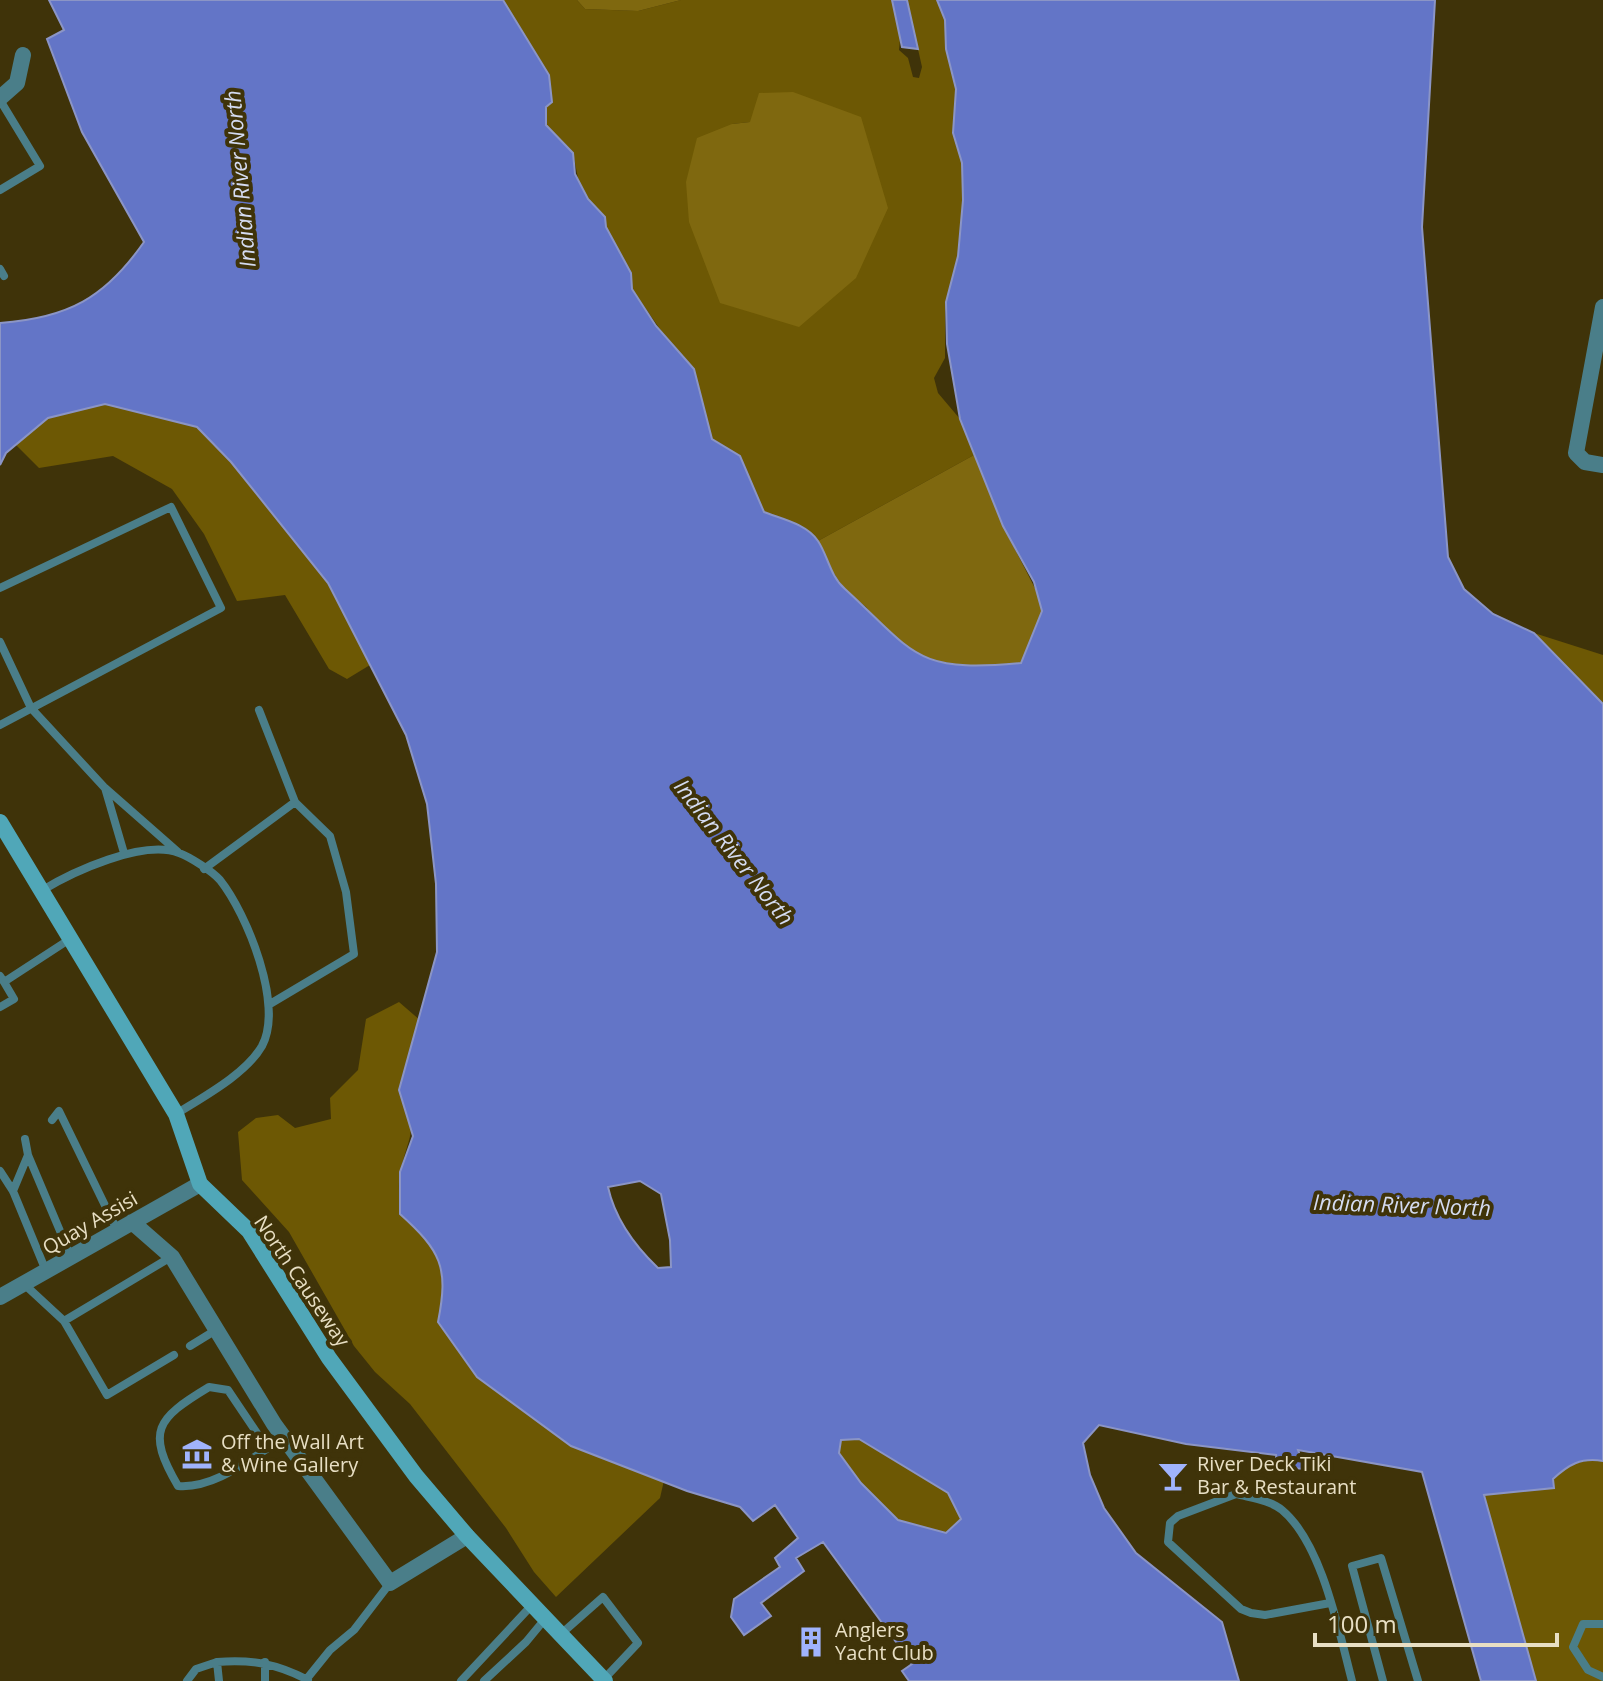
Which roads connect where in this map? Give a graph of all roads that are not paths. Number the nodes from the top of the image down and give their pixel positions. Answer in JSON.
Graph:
{"nodes":[{"id":1,"x":23,"y":55,"type":"dead end"},
{"id":2,"x":0,"y":99,"type":"edge"},
{"id":3,"x":0,"y":190,"type":"edge"},
{"id":4,"x":1603,"y":307,"type":"edge"},
{"id":5,"x":1603,"y":465,"type":"edge"},
{"id":6,"x":0,"y":588,"type":"edge"},
{"id":7,"x":0,"y":642,"type":"edge"},
{"id":8,"x":31,"y":708,"type":"junction"},
{"id":9,"x":259,"y":710,"type":"dead end"},
{"id":10,"x":0,"y":725,"type":"edge"},
{"id":11,"x":104,"y":787,"type":"junction"},
{"id":12,"x":295,"y":802,"type":"junction"},
{"id":13,"x":0,"y":822,"type":"edge"},
{"id":14,"x":178,"y":852,"type":"junction"},
{"id":15,"x":124,"y":853,"type":"junction"},
{"id":16,"x":204,"y":869,"type":"junction"},
{"id":17,"x":41,"y":891,"type":"junction"},
{"id":18,"x":70,"y":939,"type":"junction"},
{"id":19,"x":2,"y":979,"type":"edge"},
{"id":20,"x":270,"y":1004,"type":"junction"},
{"id":21,"x":0,"y":1007,"type":"edge"},
{"id":22,"x":176,"y":1114,"type":"junction"},
{"id":23,"x":52,"y":1120,"type":"dead end"},
{"id":24,"x":25,"y":1139,"type":"dead end"},
{"id":25,"x":28,"y":1155,"type":"junction"},
{"id":26,"x":0,"y":1171,"type":"edge"},
{"id":27,"x":200,"y":1184,"type":"junction"},
{"id":28,"x":13,"y":1191,"type":"junction"},
{"id":29,"x":125,"y":1226,"type":"junction"},
{"id":30,"x":71,"y":1257,"type":"junction"},
{"id":31,"x":172,"y":1257,"type":"junction"},
{"id":32,"x":46,"y":1271,"type":"junction"},
{"id":33,"x":23,"y":1284,"type":"junction"},
{"id":34,"x":0,"y":1297,"type":"edge"},
{"id":35,"x":64,"y":1321,"type":"junction"},
{"id":36,"x":216,"y":1330,"type":"junction"},
{"id":37,"x":190,"y":1346,"type":"dead end"},
{"id":38,"x":174,"y":1355,"type":"dead end"},
{"id":39,"x":284,"y":1438,"type":"junction"},
{"id":40,"x":267,"y":1448,"type":"junction"},
{"id":41,"x":467,"y":1536,"type":"junction"},
{"id":42,"x":390,"y":1583,"type":"junction"},
{"id":43,"x":1330,"y":1603,"type":"junction"},
{"id":44,"x":532,"y":1604,"type":"junction"},
{"id":45,"x":546,"y":1618,"type":"junction"},
{"id":46,"x":1603,"y":1624,"type":"edge"},
{"id":47,"x":561,"y":1634,"type":"junction"},
{"id":48,"x":217,"y":1662,"type":"junction"},
{"id":49,"x":265,"y":1662,"type":"junction"},
{"id":50,"x":1603,"y":1677,"type":"edge"},
{"id":51,"x":306,"y":1680,"type":"edge"},
{"id":52,"x":604,"y":1680,"type":"edge"},
{"id":53,"x":187,"y":1681,"type":"edge"},
{"id":54,"x":219,"y":1681,"type":"edge"},
{"id":55,"x":265,"y":1681,"type":"edge"},
{"id":56,"x":461,"y":1681,"type":"edge"},
{"id":57,"x":484,"y":1681,"type":"edge"},
{"id":58,"x":1352,"y":1681,"type":"edge"},
{"id":59,"x":1383,"y":1681,"type":"edge"},
{"id":60,"x":1418,"y":1681,"type":"edge"}],
"edges":[{"from":1,"to":2,"type":"street"},
{"from":2,"to":3,"type":"lane"},
{"from":4,"to":5,"type":"street"},
{"from":6,"to":8,"type":"lane"},
{"from":7,"to":8,"type":"lane"},
{"from":8,"to":10,"type":"lane"},
{"from":8,"to":11,"type":"lane"},
{"from":9,"to":12,"type":"lane"},
{"from":11,"to":14,"type":"lane"},
{"from":11,"to":15,"type":"lane"},
{"from":12,"to":16,"type":"lane"},
{"from":12,"to":20,"type":"lane"},
{"from":13,"to":17,"type":"main road","name":"North Causeway"},
{"from":14,"to":15,"type":"lane"},
{"from":14,"to":16,"type":"lane"},
{"from":15,"to":17,"type":"lane"},
{"from":16,"to":20,"type":"lane"},
{"from":17,"to":18,"type":"main road","name":"North Causeway"},
{"from":18,"to":19,"type":"lane"},
{"from":18,"to":22,"type":"main road","name":"North Causeway"},
{"from":19,"to":21,"type":"lane"},
{"from":20,"to":22,"type":"lane"},
{"from":22,"to":27,"type":"main road","name":"North Causeway"},
{"from":23,"to":29,"type":"lane"},
{"from":24,"to":25,"type":"lane"},
{"from":25,"to":28,"type":"lane"},
{"from":25,"to":30,"type":"lane"},
{"from":26,"to":28,"type":"lane"},
{"from":27,"to":29,"type":"street","name":"Quay Assisi"},
{"from":27,"to":41,"type":"main road","name":"North Causeway"},
{"from":28,"to":32,"type":"lane"},
{"from":29,"to":30,"type":"street","name":"Quay Assisi"},
{"from":29,"to":31,"type":"street"},
{"from":30,"to":32,"type":"street","name":"Quay Assisi"},
{"from":31,"to":35,"type":"lane"},
{"from":31,"to":36,"type":"street"},
{"from":32,"to":33,"type":"street","name":"Quay Assisi"},
{"from":33,"to":34,"type":"street","name":"Quay Assisi"},
{"from":33,"to":35,"type":"lane"},
{"from":35,"to":38,"type":"lane"},
{"from":36,"to":37,"type":"lane"},
{"from":36,"to":39,"type":"street"},
{"from":39,"to":40,"type":"lane"},
{"from":39,"to":42,"type":"street"},
{"from":40,"to":40,"type":"lane"},
{"from":41,"to":42,"type":"street"},
{"from":41,"to":44,"type":"main road","name":"North Causeway"},
{"from":42,"to":51,"type":"lane"},
{"from":43,"to":43,"type":"lane"},
{"from":43,"to":58,"type":"lane"},
{"from":44,"to":45,"type":"main road","name":"North Causeway"},
{"from":44,"to":56,"type":"lane"},
{"from":45,"to":47,"type":"main road","name":"North Causeway"},
{"from":45,"to":57,"type":"lane"},
{"from":46,"to":50,"type":"lane"},
{"from":47,"to":52,"type":"main road","name":"North Causeway"},
{"from":47,"to":52,"type":"lane"},
{"from":48,"to":49,"type":"lane"},
{"from":48,"to":53,"type":"lane"},
{"from":48,"to":54,"type":"lane"},
{"from":49,"to":51,"type":"lane"},
{"from":49,"to":55,"type":"lane"},
{"from":59,"to":60,"type":"lane"}]}
